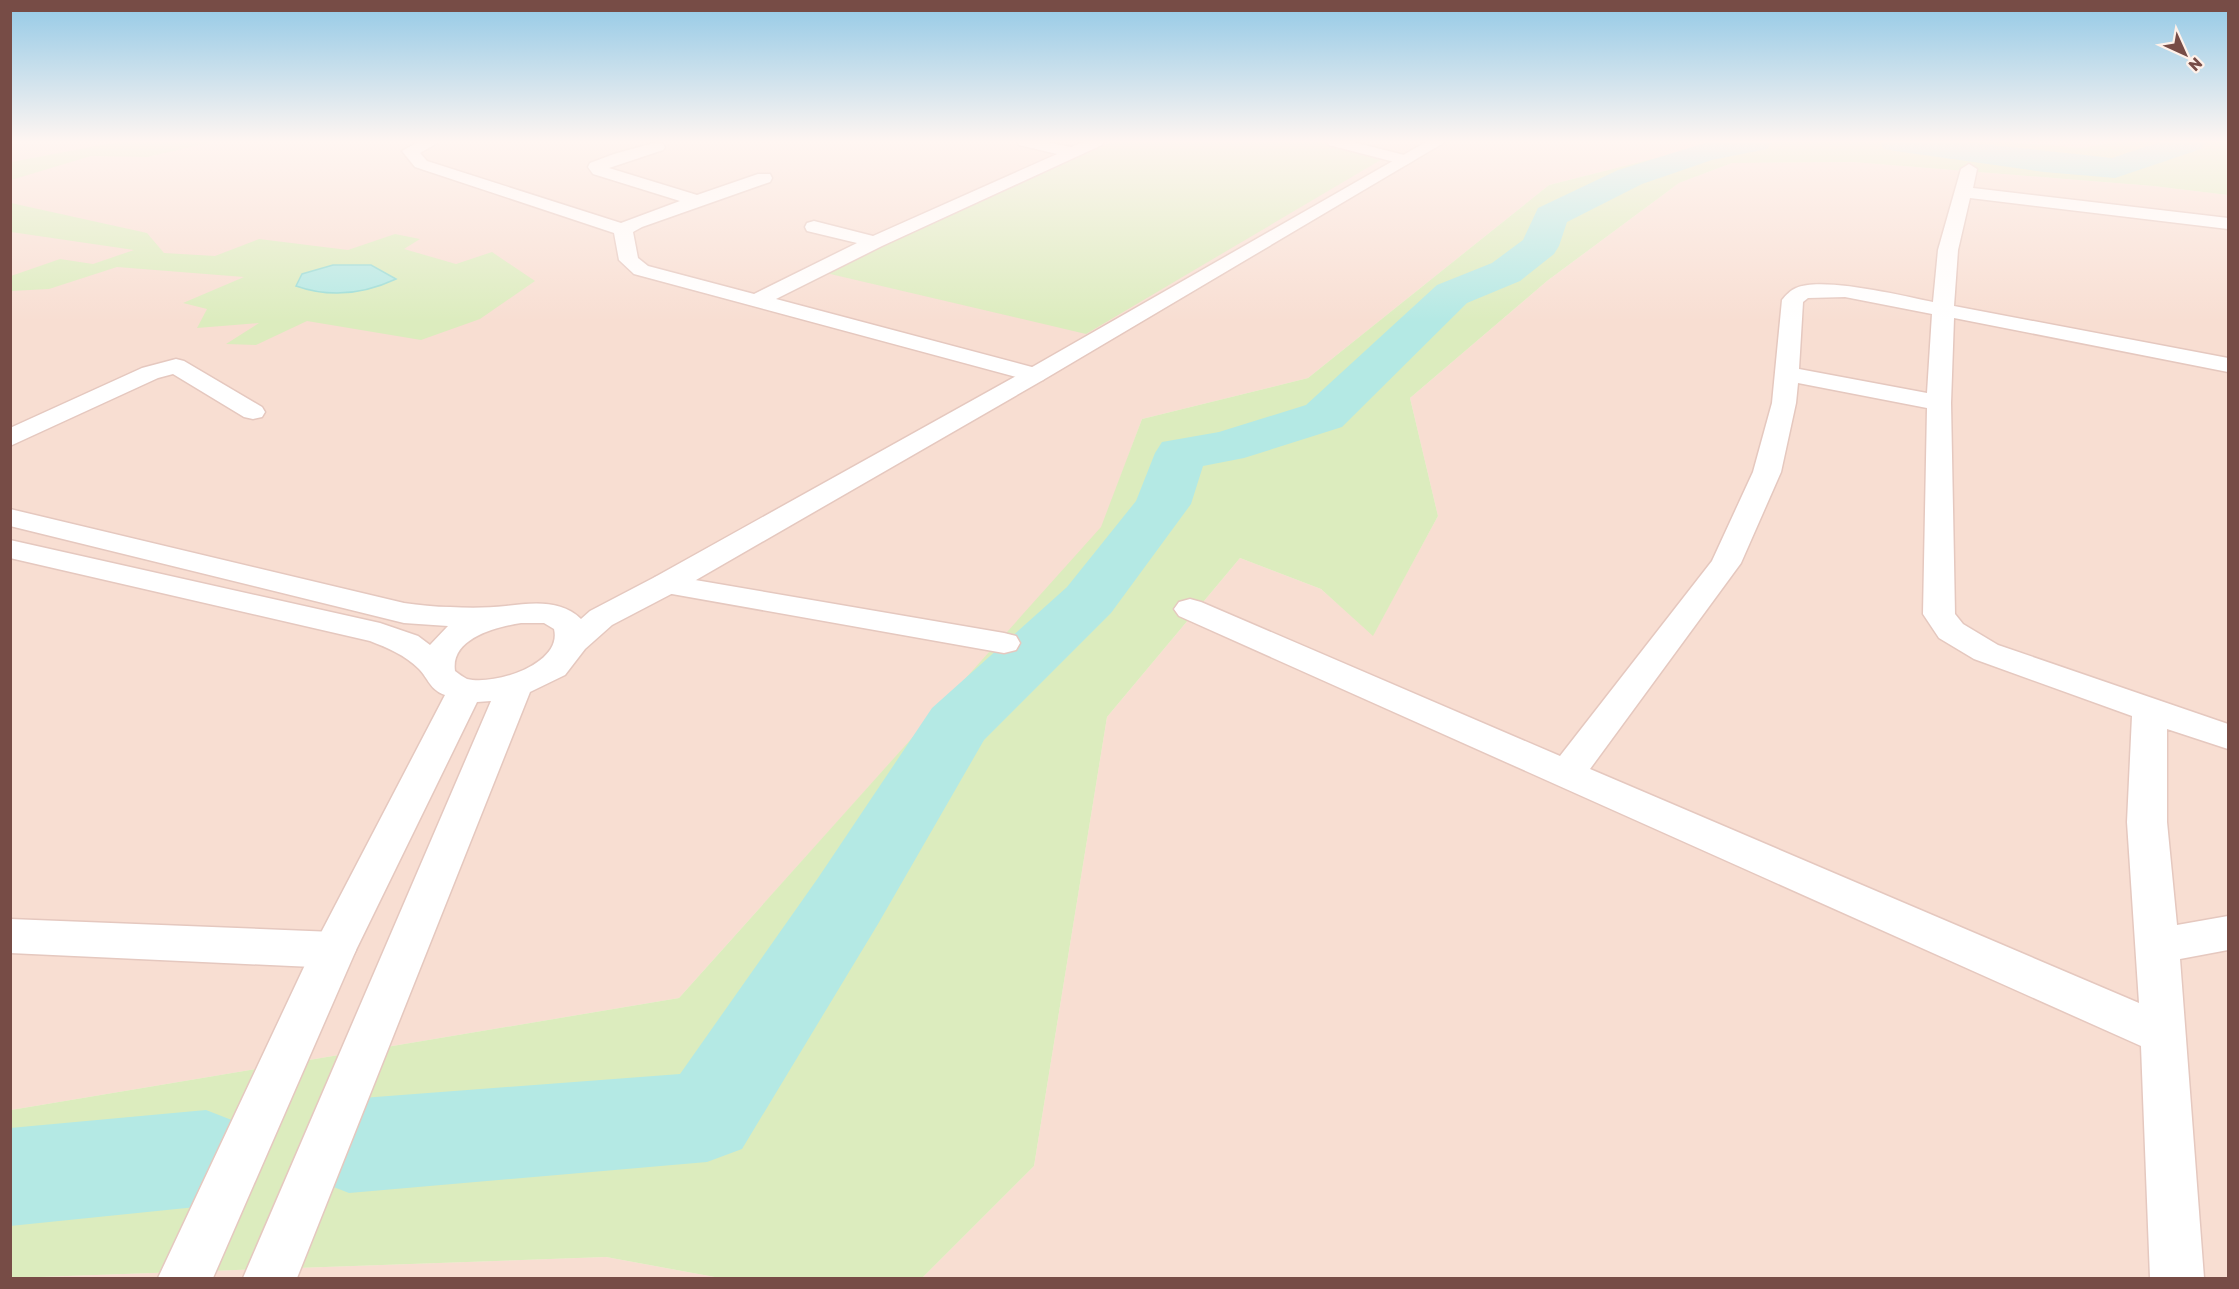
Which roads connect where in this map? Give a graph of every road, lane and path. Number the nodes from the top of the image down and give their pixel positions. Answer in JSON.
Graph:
{"nodes":[{"id":1,"x":538,"y":202,"type":"edge"},
{"id":2,"x":694,"y":202,"type":"edge"},
{"id":3,"x":961,"y":202,"type":"edge"},
{"id":4,"x":1333,"y":202,"type":"edge"},
{"id":5,"x":1960,"y":202,"type":"edge"},
{"id":6,"x":2101,"y":202,"type":"edge"},
{"id":7,"x":2229,"y":223,"type":"edge"},
{"id":8,"x":814,"y":227,"type":"dead end"},
{"id":9,"x":623,"y":230,"type":"junction"},
{"id":10,"x":874,"y":242,"type":"junction"},
{"id":11,"x":756,"y":301,"type":"junction"},
{"id":12,"x":1943,"y":310,"type":"junction"},
{"id":13,"x":2229,"y":365,"type":"edge"},
{"id":14,"x":1786,"y":374,"type":"junction"},
{"id":15,"x":1035,"y":375,"type":"junction"},
{"id":16,"x":1939,"y":403,"type":"junction"},
{"id":17,"x":253,"y":412,"type":"dead end"},
{"id":18,"x":10,"y":438,"type":"edge"},
{"id":19,"x":10,"y":517,"type":"edge"},
{"id":20,"x":10,"y":549,"type":"edge"},
{"id":21,"x":666,"y":584,"type":"junction"},
{"id":22,"x":1190,"y":609,"type":"dead end"},
{"id":23,"x":539,"y":613,"type":"junction"},
{"id":24,"x":501,"y":616,"type":"junction"},
{"id":25,"x":573,"y":642,"type":"junction"},
{"id":26,"x":1004,"y":644,"type":"dead end"},
{"id":27,"x":451,"y":678,"type":"junction"},
{"id":28,"x":515,"y":685,"type":"junction"},
{"id":29,"x":2150,"y":711,"type":"junction"},
{"id":30,"x":2229,"y":737,"type":"edge"},
{"id":31,"x":1567,"y":773,"type":"junction"},
{"id":32,"x":2229,"y":933,"type":"edge"},
{"id":33,"x":10,"y":936,"type":"edge"},
{"id":34,"x":2157,"y":946,"type":"junction"},
{"id":35,"x":334,"y":950,"type":"junction"},
{"id":36,"x":2164,"y":1035,"type":"junction"},
{"id":37,"x":185,"y":1278,"type":"edge"},
{"id":38,"x":270,"y":1278,"type":"edge"},
{"id":39,"x":2177,"y":1278,"type":"edge"}],
"edges":[{"from":1,"to":9,"type":"street"},
{"from":2,"to":9,"type":"street"},
{"from":3,"to":10,"type":"street"},
{"from":4,"to":15,"type":"street"},
{"from":5,"to":12,"type":"street"},
{"from":6,"to":7,"type":"street"},
{"from":8,"to":10,"type":"street"},
{"from":9,"to":11,"type":"street"},
{"from":10,"to":11,"type":"street"},
{"from":11,"to":15,"type":"street"},
{"from":12,"to":13,"type":"street"},
{"from":12,"to":14,"type":"street"},
{"from":12,"to":16,"type":"street"},
{"from":14,"to":16,"type":"street"},
{"from":14,"to":31,"type":"street"},
{"from":15,"to":21,"type":"street"},
{"from":16,"to":29,"type":"street"},
{"from":17,"to":18,"type":"street"},
{"from":19,"to":24,"type":"street"},
{"from":20,"to":27,"type":"street"},
{"from":21,"to":23,"type":"street"},
{"from":21,"to":25,"type":"street"},
{"from":21,"to":26,"type":"street"},
{"from":22,"to":31,"type":"street"},
{"from":23,"to":24,"type":"street"},
{"from":23,"to":25,"type":"street"},
{"from":24,"to":27,"type":"street"},
{"from":25,"to":28,"type":"street"},
{"from":27,"to":28,"type":"street"},
{"from":27,"to":35,"type":"street"},
{"from":28,"to":38,"type":"street"},
{"from":29,"to":30,"type":"street"},
{"from":29,"to":34,"type":"street"},
{"from":31,"to":36,"type":"street"},
{"from":32,"to":34,"type":"street"},
{"from":33,"to":35,"type":"street"},
{"from":34,"to":36,"type":"street"},
{"from":35,"to":37,"type":"street"},
{"from":36,"to":39,"type":"street"}]}
